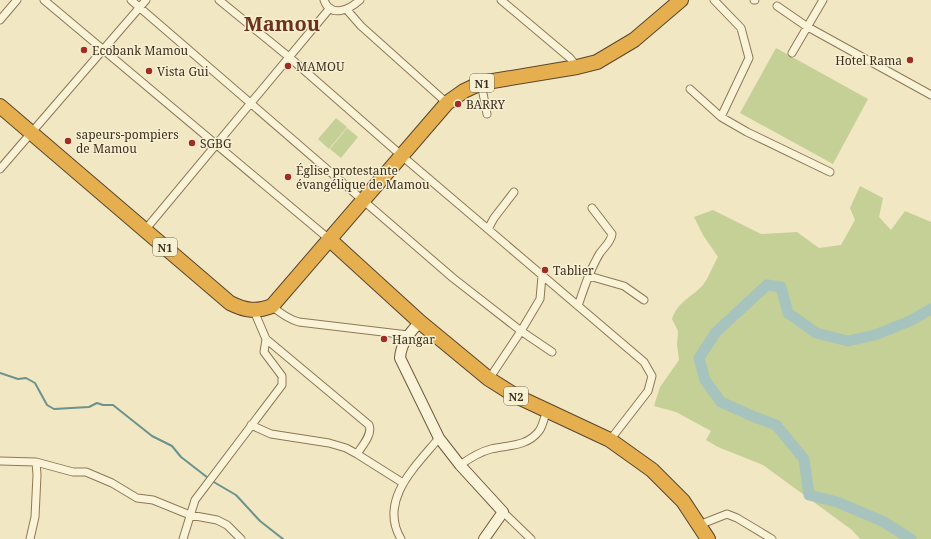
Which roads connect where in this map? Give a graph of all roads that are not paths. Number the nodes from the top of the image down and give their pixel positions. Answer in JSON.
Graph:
{"nodes":[{"id":1,"x":17,"y":0,"type":"edge"},
{"id":2,"x":44,"y":0,"type":"edge"},
{"id":3,"x":131,"y":0,"type":"edge"},
{"id":4,"x":146,"y":0,"type":"edge"},
{"id":5,"x":219,"y":0,"type":"edge"},
{"id":6,"x":324,"y":0,"type":"edge"},
{"id":7,"x":360,"y":0,"type":"edge"},
{"id":8,"x":501,"y":0,"type":"edge"},
{"id":9,"x":680,"y":0,"type":"edge"},
{"id":10,"x":714,"y":0,"type":"edge"},
{"id":11,"x":823,"y":0,"type":"edge"},
{"id":12,"x":777,"y":6,"type":"dead end"},
{"id":13,"x":140,"y":7,"type":"junction"},
{"id":14,"x":330,"y":8,"type":"junction"},
{"id":15,"x":347,"y":10,"type":"junction"},
{"id":16,"x":0,"y":20,"type":"edge"},
{"id":17,"x":806,"y":26,"type":"junction"},
{"id":18,"x":103,"y":50,"type":"junction"},
{"id":19,"x":792,"y":53,"type":"dead end"},
{"id":20,"x":289,"y":57,"type":"junction"},
{"id":21,"x":577,"y":67,"type":"junction"},
{"id":22,"x":481,"y":84,"type":"junction"},
{"id":23,"x":690,"y":89,"type":"dead end"},
{"id":24,"x":931,"y":95,"type":"edge"},
{"id":25,"x":251,"y":103,"type":"junction"},
{"id":26,"x":446,"y":103,"type":"junction"},
{"id":27,"x":0,"y":106,"type":"edge"},
{"id":28,"x":487,"y":114,"type":"dead end"},
{"id":29,"x":721,"y":117,"type":"junction"},
{"id":30,"x":30,"y":132,"type":"junction"},
{"id":31,"x":216,"y":145,"type":"junction"},
{"id":32,"x":402,"y":156,"type":"junction"},
{"id":33,"x":0,"y":169,"type":"edge"},
{"id":34,"x":830,"y":172,"type":"dead end"},
{"id":35,"x":514,"y":192,"type":"dead end"},
{"id":36,"x":364,"y":200,"type":"junction"},
{"id":37,"x":592,"y":208,"type":"dead end"},
{"id":38,"x":488,"y":229,"type":"junction"},
{"id":39,"x":145,"y":230,"type":"junction"},
{"id":40,"x":329,"y":239,"type":"junction"},
{"id":41,"x":542,"y":276,"type":"junction"},
{"id":42,"x":589,"y":276,"type":"junction"},
{"id":43,"x":644,"y":300,"type":"dead end"},
{"id":44,"x":272,"y":306,"type":"junction"},
{"id":45,"x":578,"y":306,"type":"junction"},
{"id":46,"x":254,"y":311,"type":"junction"},
{"id":47,"x":420,"y":322,"type":"junction"},
{"id":48,"x":521,"y":332,"type":"junction"},
{"id":49,"x":408,"y":335,"type":"junction"},
{"id":50,"x":266,"y":339,"type":"junction"},
{"id":51,"x":552,"y":352,"type":"dead end"},
{"id":52,"x":489,"y":379,"type":"junction"},
{"id":53,"x":547,"y":411,"type":"junction"},
{"id":54,"x":251,"y":425,"type":"junction"},
{"id":55,"x":439,"y":438,"type":"junction"},
{"id":56,"x":610,"y":440,"type":"junction"},
{"id":57,"x":357,"y":454,"type":"junction"},
{"id":58,"x":0,"y":461,"type":"edge"},
{"id":59,"x":36,"y":462,"type":"junction"},
{"id":60,"x":460,"y":464,"type":"junction"},
{"id":61,"x":403,"y":483,"type":"junction"},
{"id":62,"x":502,"y":512,"type":"junction"},
{"id":63,"x":190,"y":515,"type":"junction"},
{"id":64,"x":699,"y":525,"type":"junction"},
{"id":65,"x":30,"y":539,"type":"edge"},
{"id":66,"x":183,"y":539,"type":"edge"},
{"id":67,"x":241,"y":539,"type":"edge"},
{"id":68,"x":400,"y":539,"type":"edge"},
{"id":69,"x":484,"y":539,"type":"edge"},
{"id":70,"x":531,"y":539,"type":"edge"},
{"id":71,"x":708,"y":539,"type":"edge"},
{"id":72,"x":772,"y":539,"type":"edge"}],
"edges":[{"from":1,"to":16,"type":"street"},
{"from":2,"to":18,"type":"street"},
{"from":3,"to":13,"type":"street"},
{"from":4,"to":13,"type":"street"},
{"from":5,"to":20,"type":"street"},
{"from":6,"to":14,"type":"street"},
{"from":7,"to":15,"type":"street"},
{"from":8,"to":21,"type":"street"},
{"from":9,"to":21,"type":"highway","number":"N1"},
{"from":10,"to":29,"type":"street"},
{"from":11,"to":17,"type":"street"},
{"from":12,"to":17,"type":"street"},
{"from":13,"to":18,"type":"street"},
{"from":13,"to":25,"type":"street"},
{"from":14,"to":15,"type":"street"},
{"from":14,"to":20,"type":"street"},
{"from":15,"to":26,"type":"street"},
{"from":17,"to":19,"type":"street"},
{"from":17,"to":24,"type":"street"},
{"from":18,"to":30,"type":"street"},
{"from":18,"to":31,"type":"street"},
{"from":20,"to":25,"type":"street"},
{"from":20,"to":32,"type":"street"},
{"from":21,"to":22,"type":"highway","number":"N1"},
{"from":22,"to":26,"type":"highway","number":"N1"},
{"from":22,"to":28,"type":"street"},
{"from":23,"to":29,"type":"street"},
{"from":25,"to":31,"type":"street"},
{"from":25,"to":36,"type":"street"},
{"from":26,"to":32,"type":"highway","number":"N1"},
{"from":27,"to":30,"type":"highway","number":"N1"},
{"from":29,"to":34,"type":"street"},
{"from":30,"to":33,"type":"street"},
{"from":30,"to":39,"type":"highway","number":"N1"},
{"from":31,"to":39,"type":"street"},
{"from":31,"to":40,"type":"street"},
{"from":32,"to":36,"type":"highway","number":"N1"},
{"from":32,"to":38,"type":"street"},
{"from":35,"to":38,"type":"street"},
{"from":36,"to":40,"type":"highway","number":"N1"},
{"from":36,"to":48,"type":"street"},
{"from":37,"to":42,"type":"street"},
{"from":38,"to":41,"type":"street"},
{"from":39,"to":46,"type":"highway","number":"N1"},
{"from":40,"to":44,"type":"highway","number":"N1"},
{"from":40,"to":47,"type":"highway","number":"N2"},
{"from":41,"to":45,"type":"street"},
{"from":41,"to":48,"type":"street"},
{"from":42,"to":43,"type":"street"},
{"from":42,"to":45,"type":"street"},
{"from":44,"to":46,"type":"highway"},
{"from":44,"to":49,"type":"street"},
{"from":45,"to":56,"type":"street"},
{"from":46,"to":50,"type":"street"},
{"from":47,"to":49,"type":"street"},
{"from":47,"to":52,"type":"highway","number":"N2"},
{"from":48,"to":51,"type":"street"},
{"from":48,"to":52,"type":"street"},
{"from":49,"to":55,"type":"street"},
{"from":50,"to":54,"type":"street"},
{"from":50,"to":57,"type":"street"},
{"from":52,"to":53,"type":"highway","number":"N2"},
{"from":53,"to":56,"type":"highway","number":"N2"},
{"from":53,"to":60,"type":"street"},
{"from":54,"to":57,"type":"street"},
{"from":54,"to":63,"type":"street"},
{"from":55,"to":60,"type":"street"},
{"from":55,"to":61,"type":"street"},
{"from":56,"to":64,"type":"highway","number":"N2"},
{"from":57,"to":61,"type":"street"},
{"from":58,"to":59,"type":"street"},
{"from":59,"to":63,"type":"street"},
{"from":59,"to":65,"type":"street"},
{"from":60,"to":62,"type":"street"},
{"from":61,"to":68,"type":"street"},
{"from":62,"to":69,"type":"street"},
{"from":62,"to":70,"type":"street"},
{"from":63,"to":66,"type":"street"},
{"from":63,"to":67,"type":"street"},
{"from":64,"to":71,"type":"highway","number":"N2"},
{"from":64,"to":72,"type":"street"}]}
